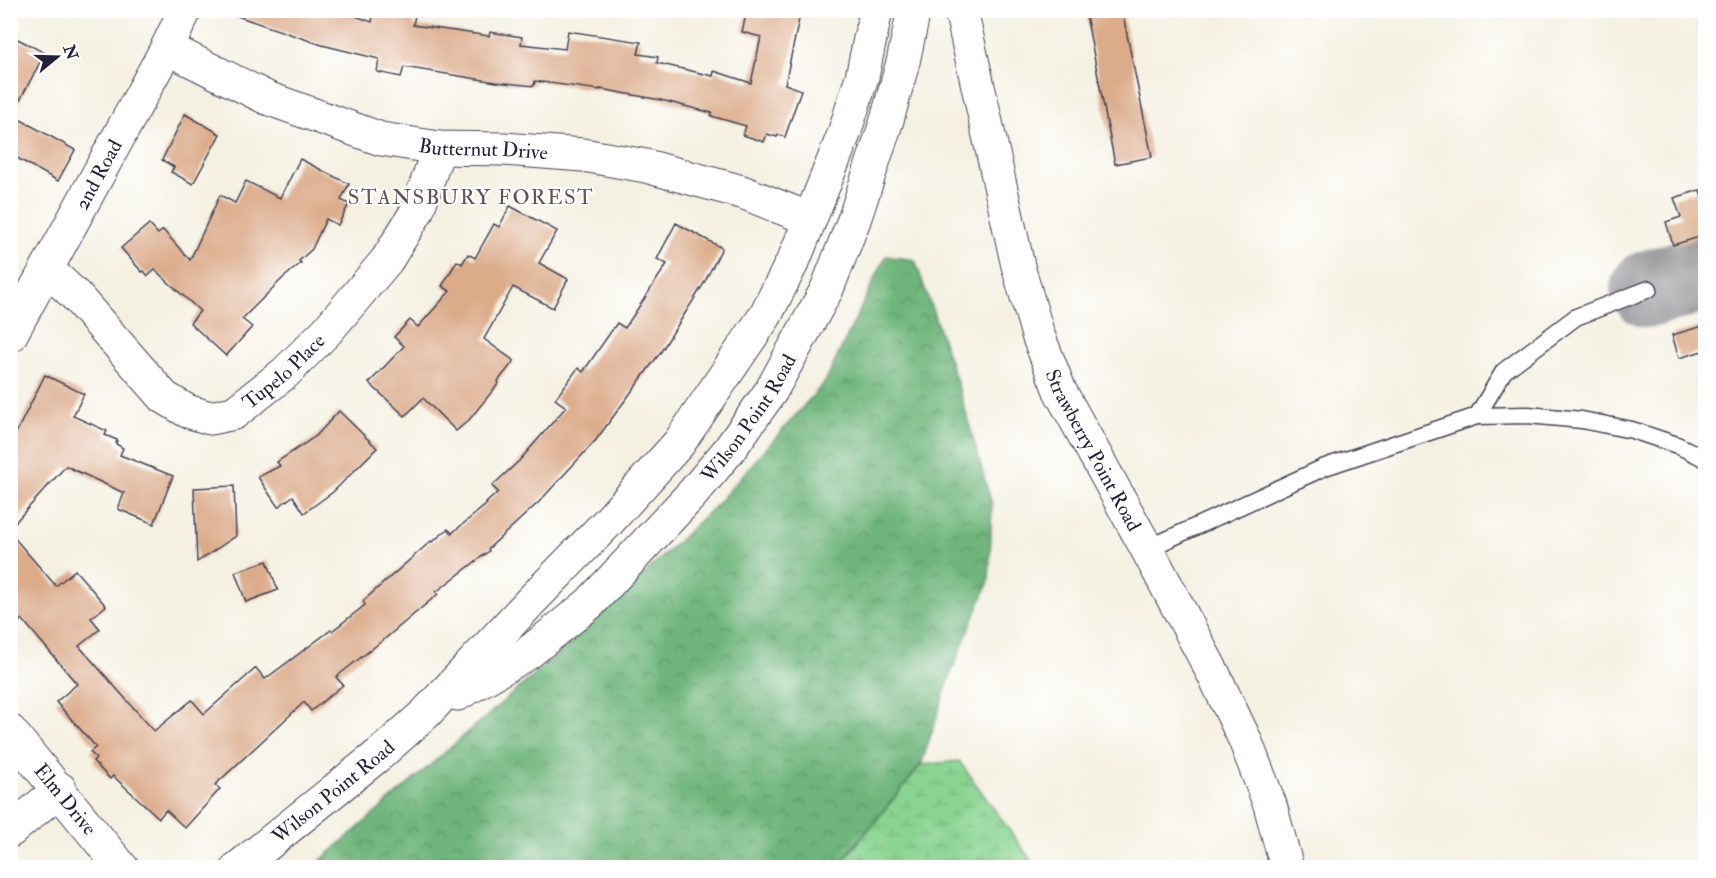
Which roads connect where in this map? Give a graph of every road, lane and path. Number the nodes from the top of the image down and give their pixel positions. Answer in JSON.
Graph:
{"nodes":[{"id":1,"x":184,"y":10,"type":"edge"},
{"id":2,"x":876,"y":10,"type":"edge"},
{"id":3,"x":914,"y":10,"type":"edge"},
{"id":4,"x":961,"y":10,"type":"edge"},
{"id":5,"x":166,"y":48,"type":"junction"},
{"id":6,"x":439,"y":148,"type":"junction"},
{"id":7,"x":810,"y":219,"type":"junction"},
{"id":8,"x":47,"y":269,"type":"junction"},
{"id":9,"x":1649,"y":289,"type":"dead end"},
{"id":10,"x":10,"y":336,"type":"edge"},
{"id":11,"x":1477,"y":416,"type":"junction"},
{"id":12,"x":1706,"y":459,"type":"edge"},
{"id":13,"x":1148,"y":549,"type":"junction"},
{"id":14,"x":426,"y":713,"type":"junction"},
{"id":15,"x":10,"y":731,"type":"edge"},
{"id":16,"x":60,"y":789,"type":"junction"},
{"id":17,"x":10,"y":831,"type":"edge"},
{"id":18,"x":122,"y":867,"type":"edge"},
{"id":19,"x":238,"y":867,"type":"edge"},
{"id":20,"x":1287,"y":867,"type":"edge"}],
"edges":[{"from":1,"to":5,"type":"street","name":"2nd Road"},
{"from":2,"to":7,"type":"street","name":"Wilson Point Road"},
{"from":3,"to":14,"type":"street","name":"Wilson Point Road"},
{"from":4,"to":13,"type":"street","name":"Strawberry Point Road"},
{"from":5,"to":6,"type":"street","name":"Butternut Drive"},
{"from":5,"to":8,"type":"street","name":"2nd Road"},
{"from":6,"to":7,"type":"street","name":"Butternut Drive"},
{"from":6,"to":8,"type":"street","name":"Tupelo Place"},
{"from":7,"to":14,"type":"street","name":"Wilson Point Road"},
{"from":8,"to":10,"type":"street","name":"2nd Road"},
{"from":9,"to":11,"type":"lane"},
{"from":11,"to":12,"type":"lane"},
{"from":11,"to":13,"type":"lane"},
{"from":13,"to":20,"type":"street","name":"Strawberry Point Road"},
{"from":14,"to":19,"type":"street","name":"Wilson Point Road"},
{"from":15,"to":16,"type":"street","name":"Elm Drive"},
{"from":16,"to":17,"type":"street"},
{"from":16,"to":18,"type":"street","name":"Elm Drive"}]}
